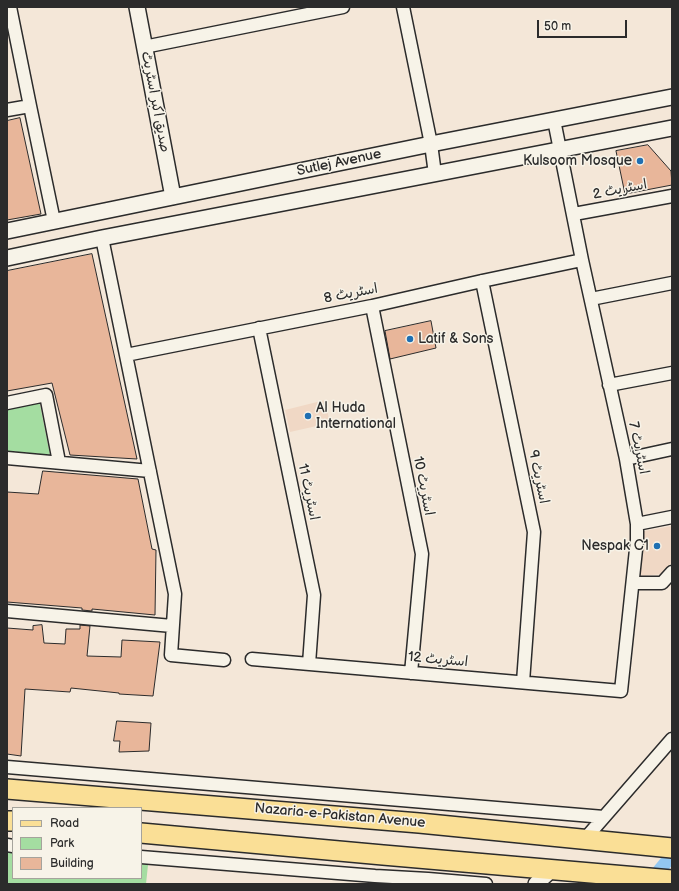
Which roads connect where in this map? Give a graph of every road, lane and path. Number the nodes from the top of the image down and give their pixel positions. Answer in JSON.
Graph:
{"nodes":[{"id":1,"x":10,"y":7,"type":"edge"},
{"id":2,"x":137,"y":7,"type":"edge"},
{"id":3,"x":342,"y":7,"type":"edge"},
{"id":4,"x":404,"y":7,"type":"edge"},
{"id":5,"x":144,"y":47,"type":"junction"},
{"id":6,"x":672,"y":97,"type":"edge"},
{"id":7,"x":30,"y":106,"type":"junction"},
{"id":8,"x":7,"y":110,"type":"edge"},
{"id":9,"x":554,"y":120,"type":"junction"},
{"id":10,"x":672,"y":128,"type":"edge"},
{"id":11,"x":431,"y":144,"type":"junction"},
{"id":12,"x":561,"y":149,"type":"junction"},
{"id":13,"x":434,"y":174,"type":"junction"},
{"id":14,"x":672,"y":196,"type":"edge"},
{"id":15,"x":173,"y":197,"type":"junction"},
{"id":16,"x":574,"y":214,"type":"junction"},
{"id":17,"x":54,"y":221,"type":"junction"},
{"id":18,"x":7,"y":231,"type":"edge"},
{"id":19,"x":102,"y":238,"type":"junction"},
{"id":20,"x":7,"y":258,"type":"edge"},
{"id":21,"x":582,"y":260,"type":"junction"},
{"id":22,"x":482,"y":281,"type":"junction"},
{"id":23,"x":672,"y":283,"type":"edge"},
{"id":24,"x":591,"y":299,"type":"junction"},
{"id":25,"x":372,"y":306,"type":"junction"},
{"id":26,"x":259,"y":328,"type":"junction"},
{"id":27,"x":126,"y":355,"type":"junction"},
{"id":28,"x":672,"y":373,"type":"edge"},
{"id":29,"x":609,"y":386,"type":"junction"},
{"id":30,"x":7,"y":402,"type":"edge"},
{"id":31,"x":672,"y":449,"type":"edge"},
{"id":32,"x":7,"y":458,"type":"edge"},
{"id":33,"x":626,"y":460,"type":"junction"},
{"id":34,"x":58,"y":462,"type":"junction"},
{"id":35,"x":150,"y":471,"type":"junction"},
{"id":36,"x":672,"y":517,"type":"edge"},
{"id":37,"x":637,"y":524,"type":"junction"},
{"id":38,"x":672,"y":572,"type":"edge"},
{"id":39,"x":633,"y":583,"type":"junction"},
{"id":40,"x":7,"y":611,"type":"edge"},
{"id":41,"x":172,"y":626,"type":"junction"},
{"id":42,"x":252,"y":659,"type":"dead end"},
{"id":43,"x":224,"y":660,"type":"dead end"},
{"id":44,"x":309,"y":664,"type":"junction"},
{"id":45,"x":411,"y":673,"type":"junction"},
{"id":46,"x":523,"y":682,"type":"junction"},
{"id":47,"x":621,"y":691,"type":"joint"},
{"id":48,"x":672,"y":740,"type":"edge"},
{"id":49,"x":7,"y":767,"type":"edge"},
{"id":50,"x":7,"y":789,"type":"edge"},
{"id":51,"x":604,"y":816,"type":"junction"},
{"id":52,"x":142,"y":833,"type":"edge"},
{"id":53,"x":584,"y":840,"type":"junction"},
{"id":54,"x":672,"y":848,"type":"edge"},
{"id":55,"x":142,"y":857,"type":"edge"},
{"id":56,"x":552,"y":869,"type":"junction"},
{"id":57,"x":371,"y":880,"type":"edge"},
{"id":58,"x":672,"y":880,"type":"edge"},
{"id":59,"x":486,"y":884,"type":"edge"},
{"id":60,"x":536,"y":884,"type":"edge"}],
"edges":[{"from":1,"to":7,"type":"street"},
{"from":2,"to":5,"type":"street","name":"صدیق اکبر اسٹریٹ"},
{"from":3,"to":5,"type":"street"},
{"from":4,"to":11,"type":"street"},
{"from":5,"to":15,"type":"street","name":"صدیق اکبر اسٹریٹ"},
{"from":6,"to":9,"type":"street","name":"Sutlej Avenue"},
{"from":7,"to":8,"type":"street"},
{"from":7,"to":17,"type":"street"},
{"from":9,"to":11,"type":"street","name":"Sutlej Avenue"},
{"from":9,"to":12,"type":"street","name":"اسٹریٹ 7"},
{"from":10,"to":12,"type":"street","name":"Sutlej Avenue"},
{"from":11,"to":13,"type":"street"},
{"from":11,"to":15,"type":"street","name":"Sutlej Avenue"},
{"from":12,"to":13,"type":"street","name":"Sutlej Avenue"},
{"from":12,"to":16,"type":"street","name":"اسٹریٹ 7"},
{"from":13,"to":19,"type":"street","name":"Sutlej Avenue"},
{"from":14,"to":16,"type":"street","name":"اسٹریٹ 2"},
{"from":15,"to":17,"type":"street","name":"Sutlej Avenue"},
{"from":16,"to":21,"type":"street","name":"اسٹریٹ 7"},
{"from":17,"to":18,"type":"street","name":"Sutlej Avenue"},
{"from":19,"to":20,"type":"street","name":"Sutlej Avenue"},
{"from":19,"to":27,"type":"street"},
{"from":21,"to":22,"type":"street","name":"اسٹریٹ 8"},
{"from":21,"to":24,"type":"street","name":"اسٹریٹ 7"},
{"from":22,"to":25,"type":"street","name":"اسٹریٹ 8"},
{"from":22,"to":46,"type":"street","name":"اسٹریٹ 9"},
{"from":23,"to":24,"type":"street"},
{"from":24,"to":29,"type":"street","name":"اسٹریٹ 7"},
{"from":25,"to":26,"type":"street","name":"اسٹریٹ 8"},
{"from":25,"to":45,"type":"street","name":"اسٹریٹ 10"},
{"from":26,"to":27,"type":"street","name":"اسٹریٹ 8"},
{"from":26,"to":44,"type":"street","name":"اسٹریٹ 11"},
{"from":27,"to":35,"type":"street"},
{"from":28,"to":29,"type":"street"},
{"from":29,"to":33,"type":"street","name":"اسٹریٹ 7"},
{"from":30,"to":34,"type":"street"},
{"from":31,"to":33,"type":"street"},
{"from":32,"to":34,"type":"street"},
{"from":33,"to":37,"type":"street","name":"اسٹریٹ 7"},
{"from":34,"to":35,"type":"street"},
{"from":35,"to":41,"type":"street"},
{"from":36,"to":37,"type":"street"},
{"from":37,"to":39,"type":"street","name":"اسٹریٹ 7"},
{"from":38,"to":39,"type":"street"},
{"from":39,"to":47,"type":"street","name":"اسٹریٹ 7"},
{"from":40,"to":41,"type":"street"},
{"from":41,"to":43,"type":"street"},
{"from":42,"to":44,"type":"street","name":"اسٹریٹ 12"},
{"from":44,"to":45,"type":"street","name":"اسٹریٹ 12"},
{"from":45,"to":46,"type":"street","name":"اسٹریٹ 12"},
{"from":46,"to":47,"type":"street","name":"اسٹریٹ 12"},
{"from":48,"to":51,"type":"street"},
{"from":49,"to":51,"type":"street"},
{"from":50,"to":53,"type":"main road","name":"Nazaria-e-Pakistan Avenue"},
{"from":51,"to":53,"type":"street"},
{"from":52,"to":56,"type":"main road"},
{"from":53,"to":54,"type":"main road","name":"Nazaria-e-Pakistan Avenue"},
{"from":55,"to":57,"type":"street"},
{"from":56,"to":58,"type":"main road"},
{"from":56,"to":60,"type":"street"},
{"from":57,"to":59,"type":"street"}]}
